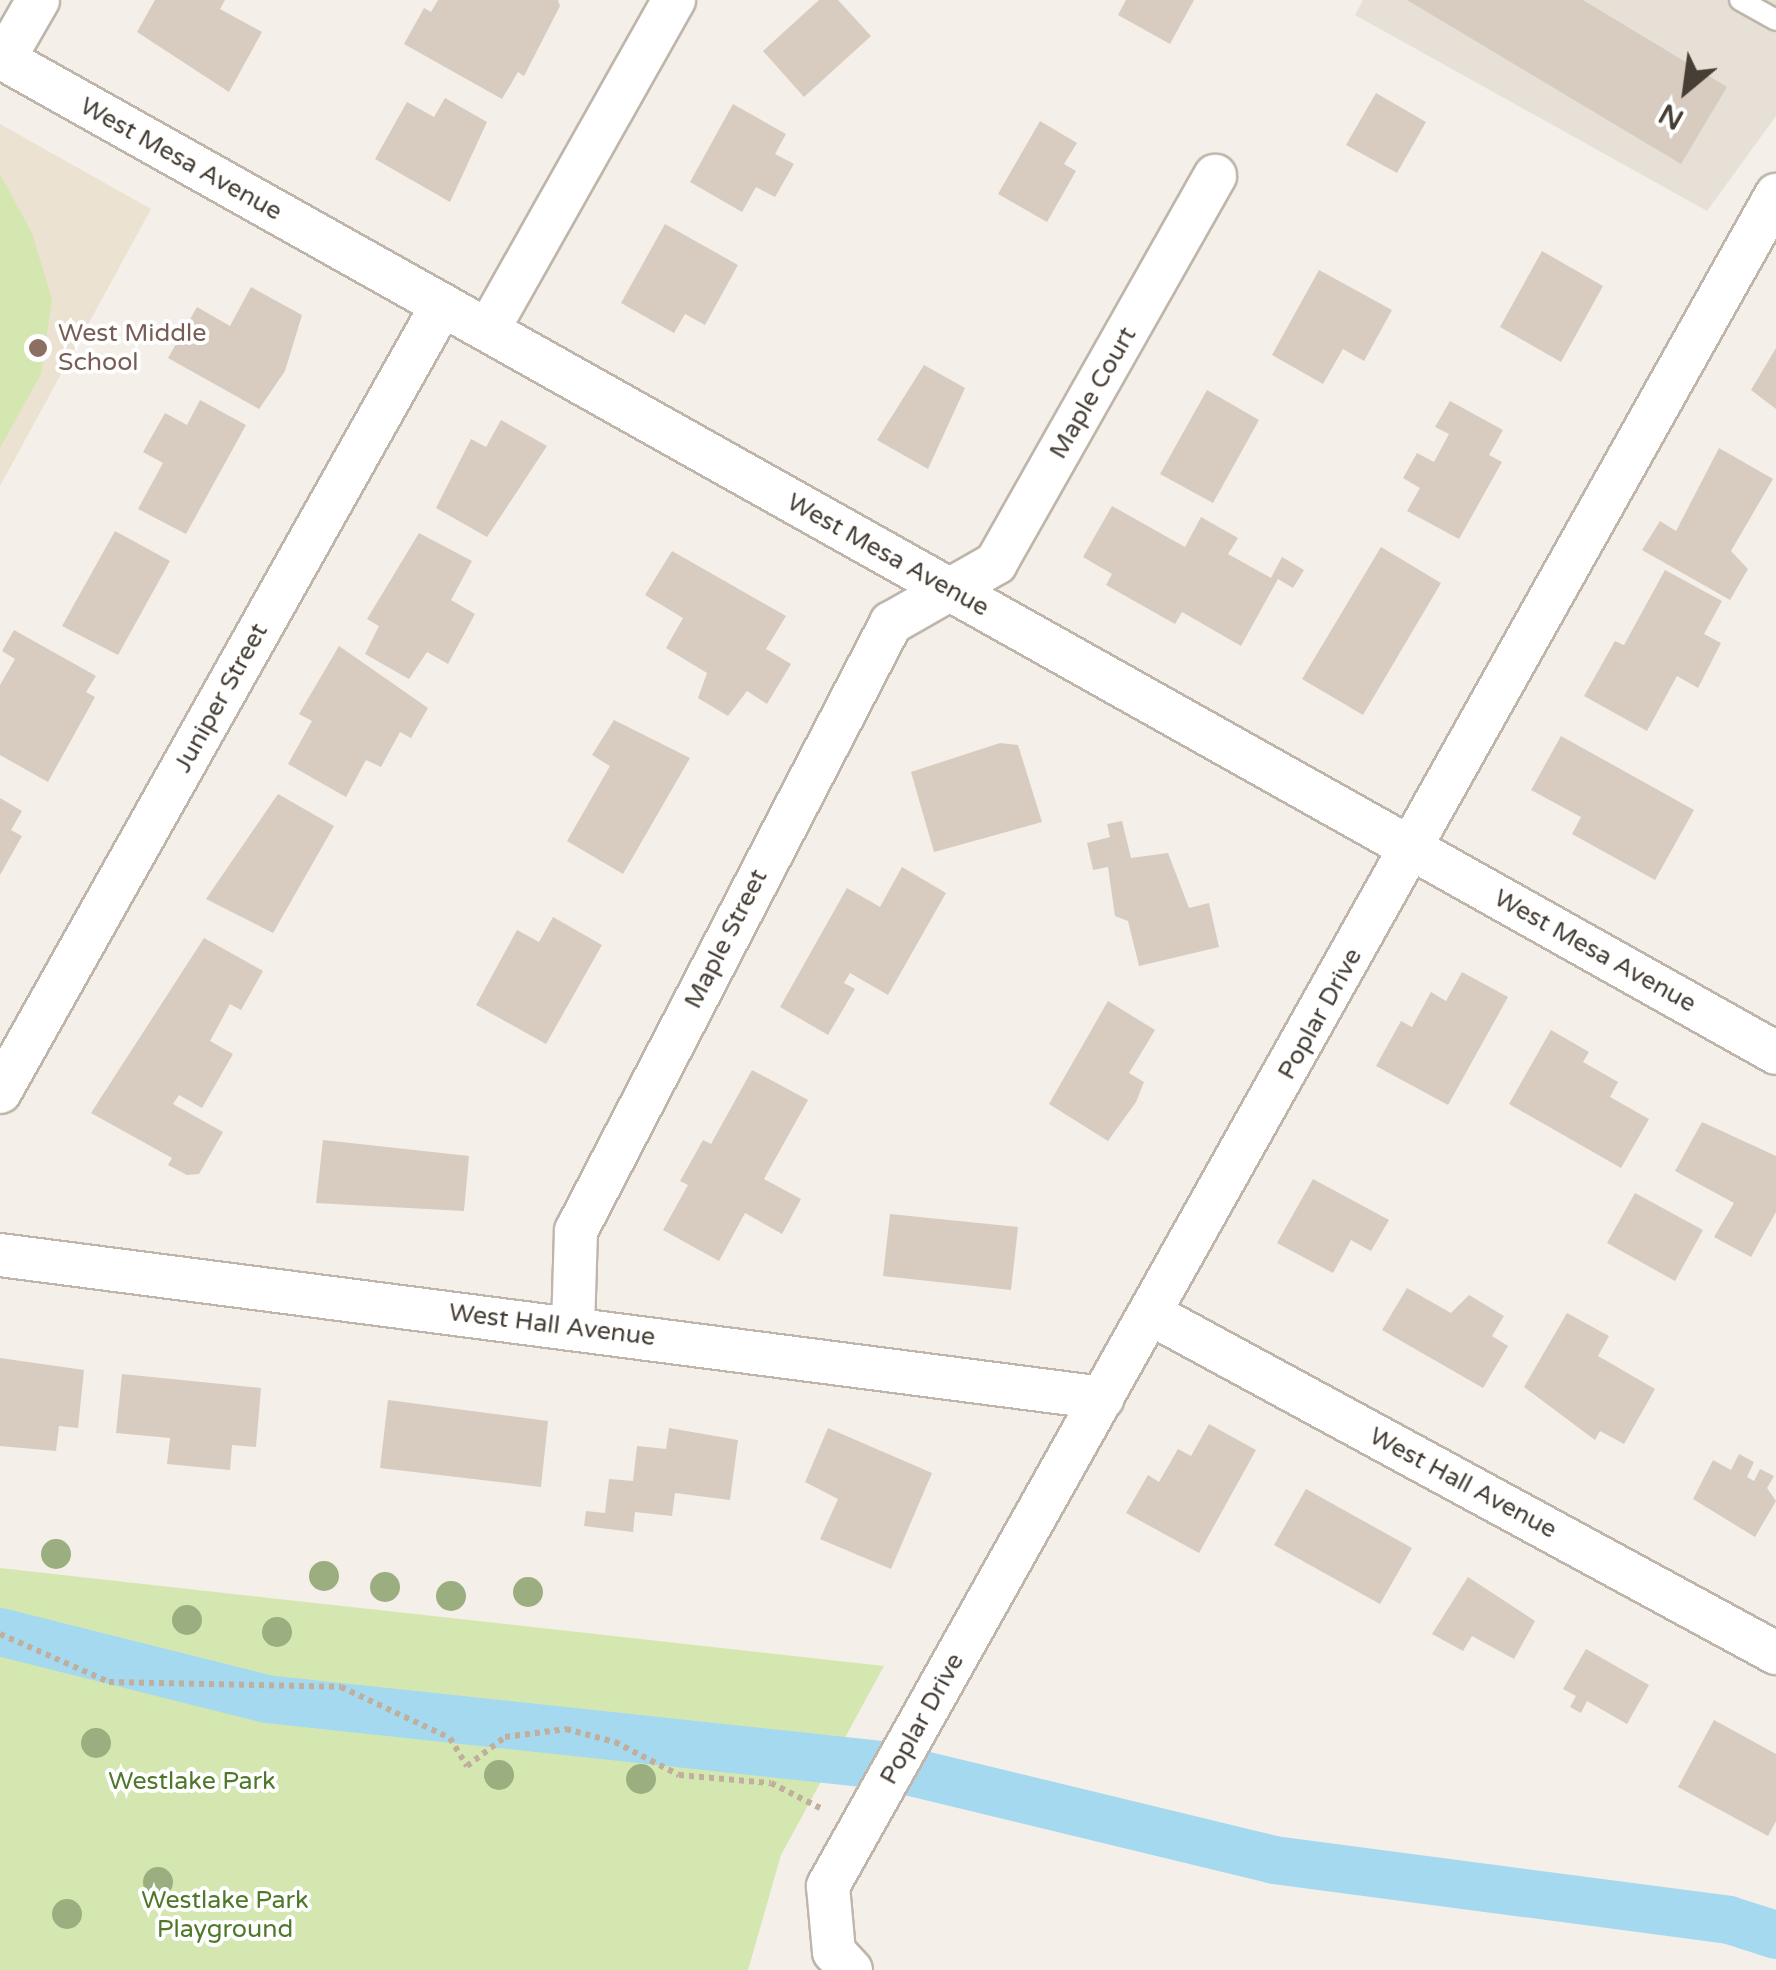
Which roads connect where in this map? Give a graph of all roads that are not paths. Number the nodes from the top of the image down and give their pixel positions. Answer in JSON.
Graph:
{"nodes":[{"id":1,"x":38,"y":0,"type":"edge"},
{"id":2,"x":674,"y":0,"type":"edge"},
{"id":3,"x":1740,"y":0,"type":"edge"},
{"id":4,"x":1776,"y":20,"type":"edge"},
{"id":5,"x":2,"y":58,"type":"edge"},
{"id":6,"x":1215,"y":176,"type":"dead end"},
{"id":7,"x":1776,"y":194,"type":"edge"},
{"id":8,"x":442,"y":305,"type":"junction"},
{"id":9,"x":488,"y":330,"type":"junction"},
{"id":10,"x":951,"y":591,"type":"junction"},
{"id":11,"x":1412,"y":849,"type":"junction"},
{"id":12,"x":1776,"y":1053,"type":"edge"},
{"id":13,"x":0,"y":1092,"type":"edge"},
{"id":14,"x":0,"y":1255,"type":"edge"},
{"id":15,"x":1151,"y":1314,"type":"junction"},
{"id":16,"x":574,"y":1327,"type":"junction"},
{"id":17,"x":1103,"y":1398,"type":"junction"},
{"id":18,"x":1776,"y":1653,"type":"edge"},
{"id":19,"x":850,"y":1970,"type":"edge"}],
"edges":[{"from":1,"to":5,"type":"street"},
{"from":2,"to":9,"type":"street"},
{"from":3,"to":4,"type":"lane"},
{"from":5,"to":8,"type":"street","name":"West Mesa Avenue"},
{"from":6,"to":10,"type":"street","name":"Maple Court"},
{"from":7,"to":11,"type":"street","name":"Poplar Drive"},
{"from":8,"to":9,"type":"street","name":"West Mesa Avenue"},
{"from":8,"to":13,"type":"street","name":"Juniper Street"},
{"from":9,"to":10,"type":"street","name":"West Mesa Avenue"},
{"from":10,"to":11,"type":"street","name":"West Mesa Avenue"},
{"from":10,"to":16,"type":"street","name":"Maple Street"},
{"from":11,"to":12,"type":"street","name":"West Mesa Avenue"},
{"from":11,"to":15,"type":"street","name":"Poplar Drive"},
{"from":14,"to":16,"type":"street","name":"West Hall Avenue"},
{"from":15,"to":17,"type":"street","name":"Poplar Drive"},
{"from":15,"to":18,"type":"street","name":"West Hall Avenue"},
{"from":16,"to":17,"type":"street","name":"West Hall Avenue"},
{"from":17,"to":19,"type":"street","name":"Poplar Drive"}]}
